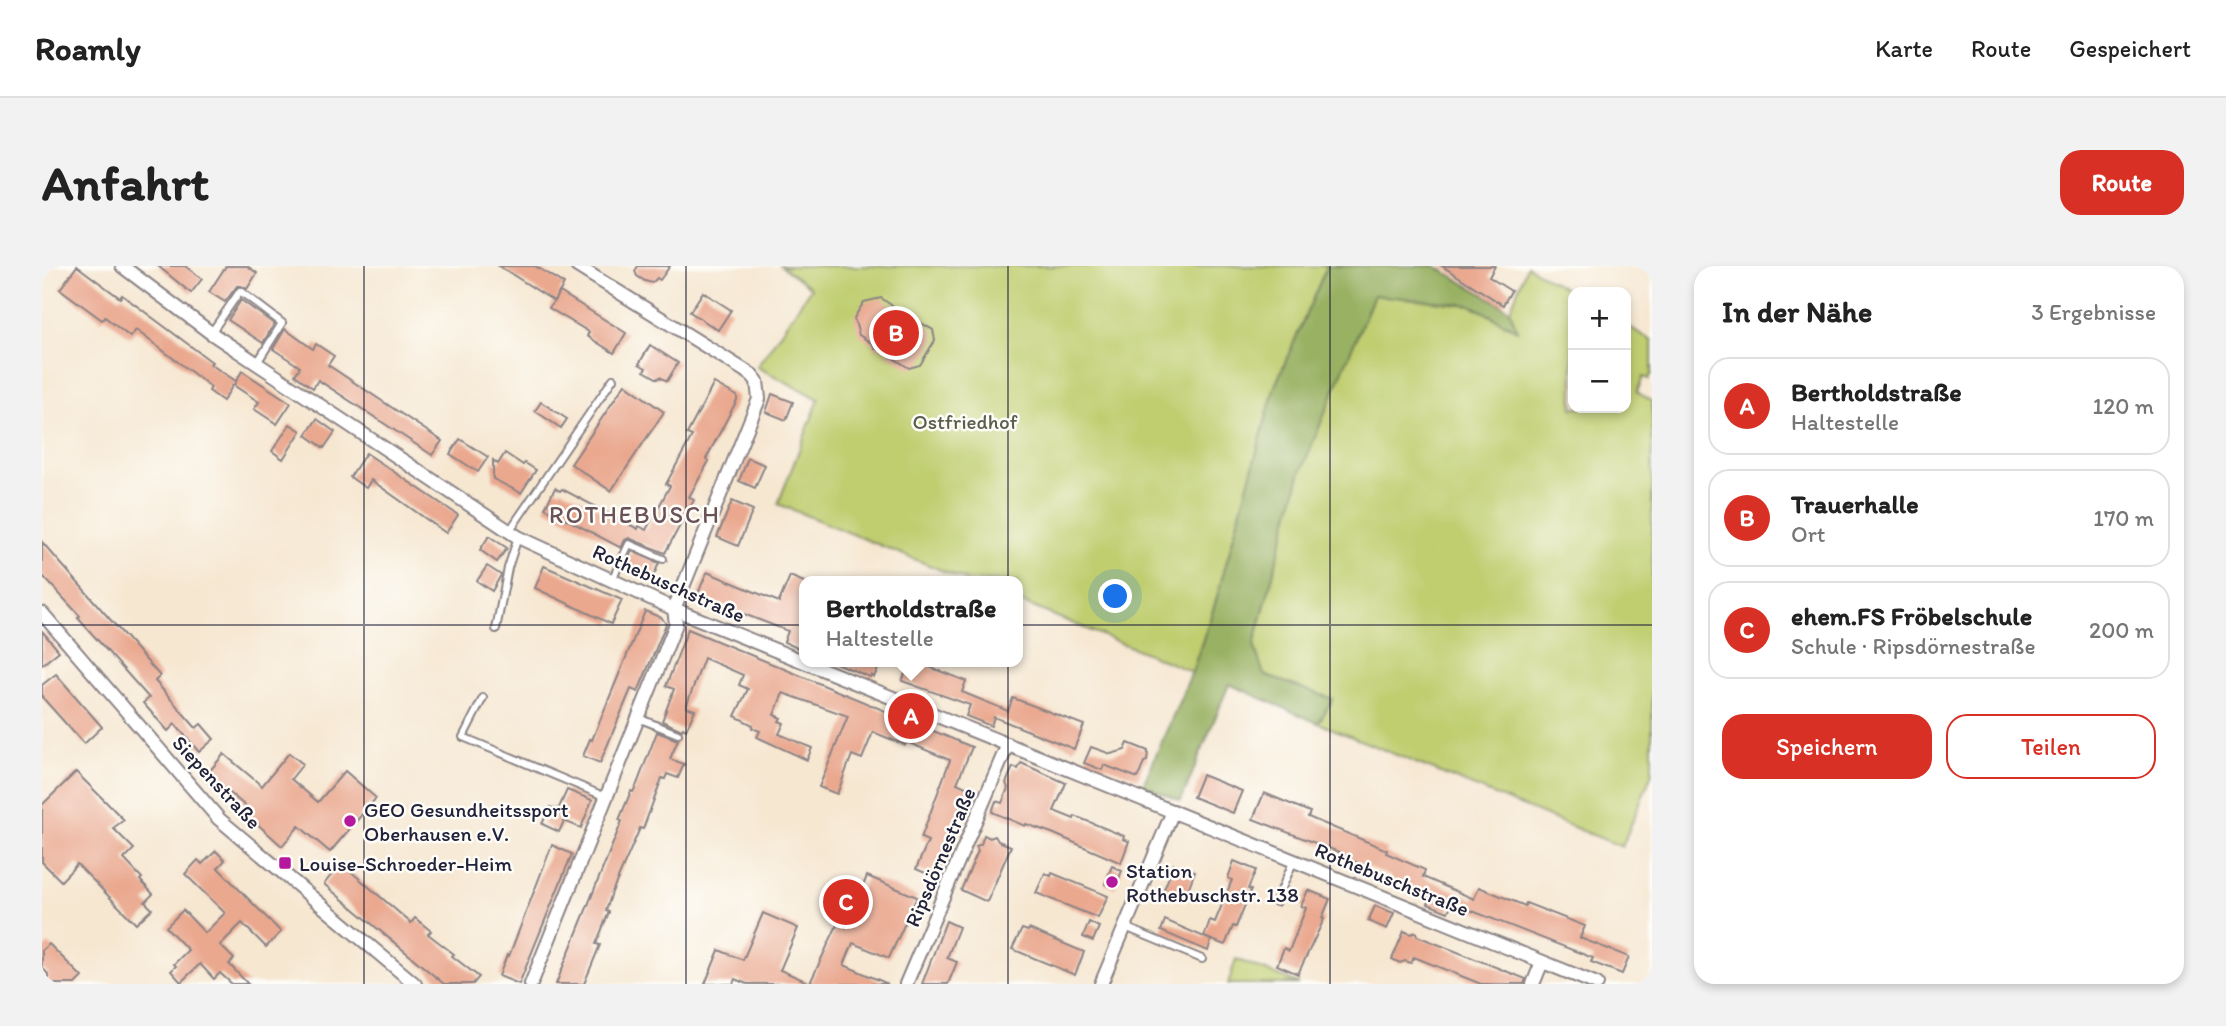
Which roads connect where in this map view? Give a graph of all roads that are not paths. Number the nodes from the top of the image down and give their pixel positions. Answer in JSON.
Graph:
{"nodes":[{"id":1,"x":122,"y":266,"type":"edge"},
{"id":2,"x":577,"y":266,"type":"edge"},
{"id":3,"x":211,"y":333,"type":"junction"},
{"id":4,"x":257,"y":363,"type":"junction"},
{"id":5,"x":612,"y":379,"type":"dead end"},
{"id":6,"x":513,"y":535,"type":"junction"},
{"id":7,"x":663,"y":559,"type":"dead end"},
{"id":8,"x":612,"y":580,"type":"junction"},
{"id":9,"x":674,"y":608,"type":"junction"},
{"id":10,"x":42,"y":613,"type":"edge"},
{"id":11,"x":496,"y":629,"type":"dead end"},
{"id":12,"x":799,"y":659,"type":"edge"},
{"id":13,"x":819,"y":667,"type":"edge"},
{"id":14,"x":483,"y":698,"type":"dead end"},
{"id":15,"x":638,"y":718,"type":"junction"},
{"id":16,"x":678,"y":734,"type":"dead end"},
{"id":17,"x":1009,"y":744,"type":"junction"},
{"id":18,"x":606,"y":797,"type":"junction"},
{"id":19,"x":1172,"y":811,"type":"junction"},
{"id":20,"x":1294,"y":860,"type":"junction"},
{"id":21,"x":1276,"y":902,"type":"dead end"},
{"id":22,"x":1125,"y":927,"type":"junction"},
{"id":23,"x":1202,"y":959,"type":"dead end"},
{"id":24,"x":1542,"y":962,"type":"junction"},
{"id":25,"x":415,"y":984,"type":"edge"},
{"id":26,"x":531,"y":984,"type":"edge"},
{"id":27,"x":906,"y":984,"type":"edge"},
{"id":28,"x":1101,"y":984,"type":"edge"},
{"id":29,"x":1533,"y":984,"type":"edge"},
{"id":30,"x":1597,"y":984,"type":"edge"}],
"edges":[{"from":1,"to":3,"type":"street","name":"Rothebuschstraße"},
{"from":2,"to":9,"type":"street"},
{"from":3,"to":4,"type":"street","name":"Rothebuschstraße"},
{"from":3,"to":4,"type":"lane"},
{"from":4,"to":6,"type":"street","name":"Rothebuschstraße"},
{"from":5,"to":6,"type":"lane"},
{"from":6,"to":8,"type":"street","name":"Rothebuschstraße"},
{"from":6,"to":11,"type":"lane"},
{"from":7,"to":8,"type":"lane"},
{"from":8,"to":9,"type":"street","name":"Rothebuschstraße"},
{"from":9,"to":12,"type":"street","name":"Rothebuschstraße"},
{"from":9,"to":15,"type":"street"},
{"from":10,"to":25,"type":"street","name":"Siepenstraße"},
{"from":13,"to":17,"type":"street","name":"Rothebuschstraße"},
{"from":14,"to":18,"type":"lane"},
{"from":15,"to":16,"type":"lane"},
{"from":15,"to":18,"type":"street"},
{"from":17,"to":19,"type":"street","name":"Rothebuschstraße"},
{"from":17,"to":27,"type":"street","name":"Ripsdörnestraße"},
{"from":18,"to":26,"type":"street"},
{"from":19,"to":20,"type":"street","name":"Rothebuschstraße"},
{"from":19,"to":22,"type":"street"},
{"from":20,"to":21,"type":"lane"},
{"from":20,"to":24,"type":"street","name":"Rothebuschstraße"},
{"from":22,"to":23,"type":"lane"},
{"from":22,"to":28,"type":"street"},
{"from":24,"to":29,"type":"street"},
{"from":24,"to":30,"type":"street","name":"Rothebuschstraße"}]}
